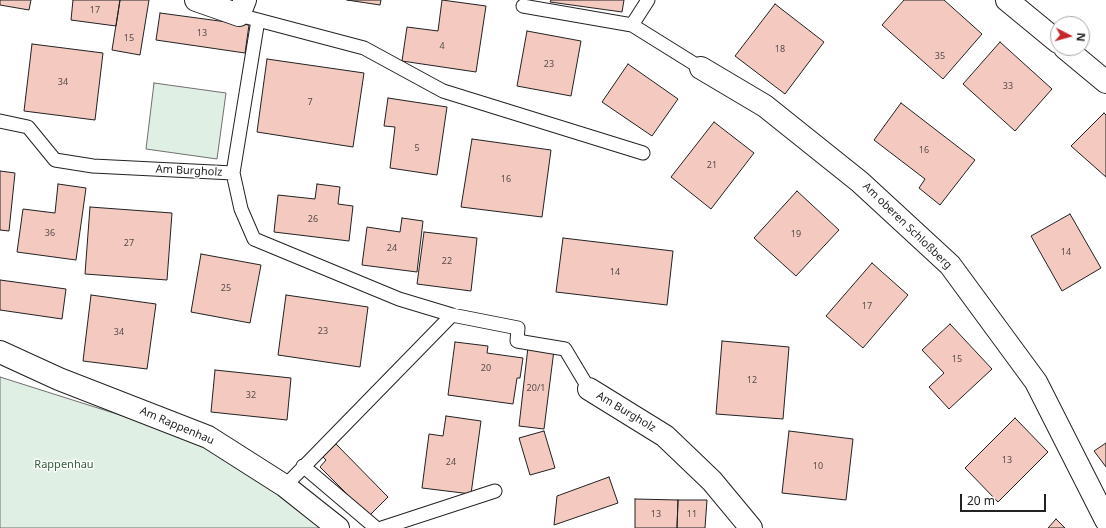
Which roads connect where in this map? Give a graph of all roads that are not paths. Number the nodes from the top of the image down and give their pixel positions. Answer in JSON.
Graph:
{"nodes":[{"id":1,"x":196,"y":0,"type":"edge"},
{"id":2,"x":648,"y":0,"type":"edge"},
{"id":3,"x":1007,"y":0,"type":"edge"},
{"id":4,"x":523,"y":6,"type":"dead end"},
{"id":5,"x":248,"y":12,"type":"edge"},
{"id":6,"x":632,"y":26,"type":"junction"},
{"id":7,"x":1050,"y":35,"type":"edge"},
{"id":8,"x":1075,"y":56,"type":"edge"},
{"id":9,"x":701,"y":68,"type":"joint"},
{"id":10,"x":1106,"y":82,"type":"edge"},
{"id":11,"x":0,"y":121,"type":"edge"},
{"id":12,"x":643,"y":153,"type":"dead end"},
{"id":13,"x":232,"y":173,"type":"junction"},
{"id":14,"x":452,"y":315,"type":"junction"},
{"id":15,"x":0,"y":352,"type":"edge"},
{"id":16,"x":589,"y":389,"type":"joint"},
{"id":17,"x":303,"y":466,"type":"junction"},
{"id":18,"x":285,"y":486,"type":"junction"},
{"id":19,"x":495,"y":491,"type":"dead end"},
{"id":20,"x":1106,"y":520,"type":"edge"},
{"id":21,"x":338,"y":528,"type":"edge"},
{"id":22,"x":376,"y":528,"type":"edge"},
{"id":23,"x":382,"y":528,"type":"edge"},
{"id":24,"x":752,"y":528,"type":"edge"}],
"edges":[{"from":1,"to":5,"type":"street"},
{"from":2,"to":6,"type":"lane"},
{"from":3,"to":7,"type":"street"},
{"from":4,"to":6,"type":"lane"},
{"from":5,"to":12,"type":"lane"},
{"from":5,"to":13,"type":"lane"},
{"from":6,"to":9,"type":"lane"},
{"from":8,"to":10,"type":"street"},
{"from":9,"to":20,"type":"street","name":"Am oberen Schloßberg"},
{"from":11,"to":13,"type":"lane","name":"Am Burgholz"},
{"from":13,"to":14,"type":"lane","name":"Am Burgholz"},
{"from":14,"to":16,"type":"lane","name":"Am Burgholz"},
{"from":14,"to":17,"type":"lane"},
{"from":15,"to":18,"type":"street","name":"Am Rappenhau"},
{"from":16,"to":24,"type":"street","name":"Am Burgholz"},
{"from":17,"to":18,"type":"lane"},
{"from":17,"to":22,"type":"lane"},
{"from":18,"to":21,"type":"street","name":"Am Rappenhau"},
{"from":19,"to":23,"type":"lane"}]}
